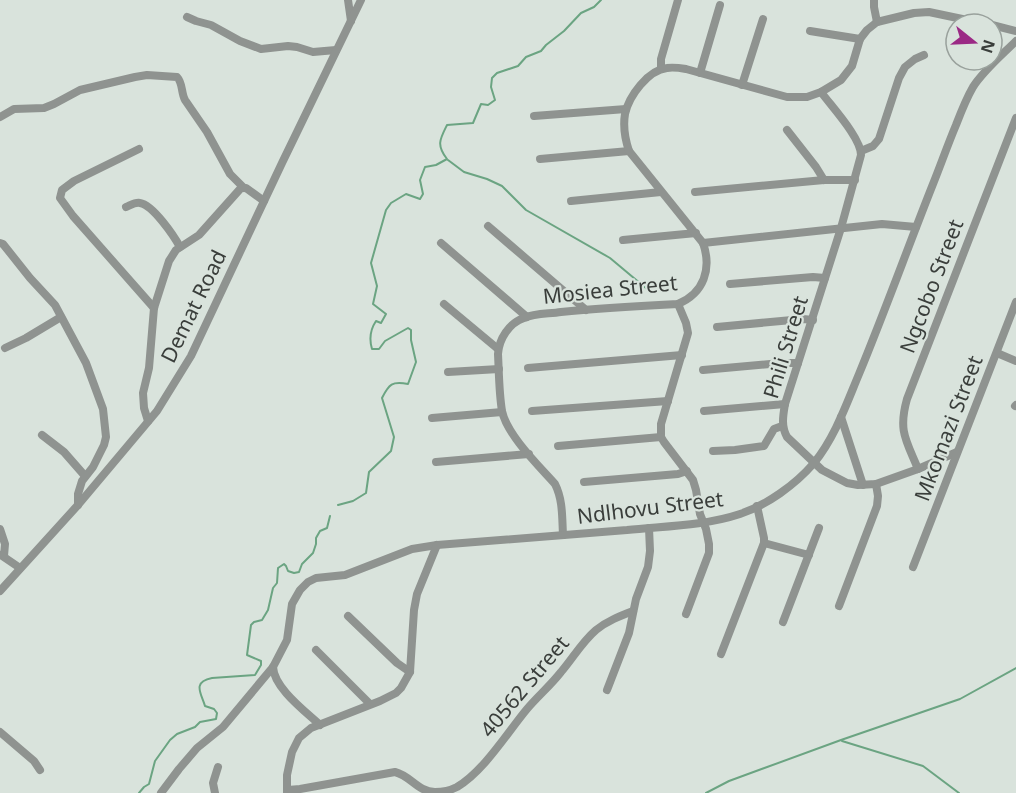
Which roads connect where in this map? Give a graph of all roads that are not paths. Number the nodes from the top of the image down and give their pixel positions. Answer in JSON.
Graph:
{"nodes":[{"id":1,"x":348,"y":0,"type":"edge"},
{"id":2,"x":361,"y":0,"type":"edge"},
{"id":3,"x":678,"y":0,"type":"edge"},
{"id":4,"x":874,"y":0,"type":"edge"},
{"id":5,"x":720,"y":5,"type":"dead end"},
{"id":6,"x":944,"y":15,"type":"edge"},
{"id":7,"x":187,"y":17,"type":"dead end"},
{"id":8,"x":763,"y":19,"type":"dead end"},
{"id":9,"x":351,"y":21,"type":"junction"},
{"id":10,"x":877,"y":22,"type":"junction"},
{"id":11,"x":810,"y":31,"type":"dead end"},
{"id":12,"x":860,"y":39,"type":"junction"},
{"id":13,"x":1016,"y":41,"type":"edge"},
{"id":14,"x":336,"y":50,"type":"junction"},
{"id":15,"x":924,"y":55,"type":"dead end"},
{"id":16,"x":661,"y":69,"type":"junction"},
{"id":17,"x":700,"y":73,"type":"junction"},
{"id":18,"x":742,"y":85,"type":"junction"},
{"id":19,"x":821,"y":92,"type":"junction"},
{"id":20,"x":627,"y":109,"type":"junction"},
{"id":21,"x":534,"y":116,"type":"dead end"},
{"id":22,"x":0,"y":117,"type":"edge"},
{"id":23,"x":1016,"y":118,"type":"edge"},
{"id":24,"x":787,"y":130,"type":"dead end"},
{"id":25,"x":139,"y":148,"type":"dead end"},
{"id":26,"x":629,"y":151,"type":"junction"},
{"id":27,"x":861,"y":151,"type":"junction"},
{"id":28,"x":540,"y":159,"type":"dead end"},
{"id":29,"x":824,"y":180,"type":"junction"},
{"id":30,"x":855,"y":180,"type":"junction"},
{"id":31,"x":244,"y":188,"type":"junction"},
{"id":32,"x":661,"y":192,"type":"junction"},
{"id":33,"x":695,"y":192,"type":"dead end"},
{"id":34,"x":264,"y":201,"type":"junction"},
{"id":35,"x":571,"y":201,"type":"dead end"},
{"id":36,"x":126,"y":207,"type":"dead end"},
{"id":37,"x":488,"y":226,"type":"dead end"},
{"id":38,"x":916,"y":227,"type":"junction"},
{"id":39,"x":841,"y":228,"type":"junction"},
{"id":40,"x":696,"y":233,"type":"junction"},
{"id":41,"x":623,"y":240,"type":"dead end"},
{"id":42,"x":0,"y":243,"type":"edge"},
{"id":43,"x":441,"y":243,"type":"dead end"},
{"id":44,"x":703,"y":243,"type":"junction"},
{"id":45,"x":180,"y":247,"type":"junction"},
{"id":46,"x":825,"y":278,"type":"junction"},
{"id":47,"x":730,"y":284,"type":"dead end"},
{"id":48,"x":1016,"y":303,"type":"edge"},
{"id":49,"x":444,"y":304,"type":"dead end"},
{"id":50,"x":678,"y":304,"type":"junction"},
{"id":51,"x":154,"y":308,"type":"junction"},
{"id":52,"x":586,"y":310,"type":"junction"},
{"id":53,"x":61,"y":316,"type":"junction"},
{"id":54,"x":527,"y":317,"type":"junction"},
{"id":55,"x":813,"y":320,"type":"junction"},
{"id":56,"x":717,"y":327,"type":"dead end"},
{"id":57,"x":5,"y":348,"type":"dead end"},
{"id":58,"x":498,"y":350,"type":"junction"},
{"id":59,"x":997,"y":353,"type":"junction"},
{"id":60,"x":682,"y":355,"type":"junction"},
{"id":61,"x":1016,"y":361,"type":"edge"},
{"id":62,"x":798,"y":363,"type":"junction"},
{"id":63,"x":528,"y":368,"type":"dead end"},
{"id":64,"x":499,"y":369,"type":"junction"},
{"id":65,"x":703,"y":370,"type":"dead end"},
{"id":66,"x":448,"y":372,"type":"dead end"},
{"id":67,"x":668,"y":400,"type":"junction"},
{"id":68,"x":785,"y":404,"type":"junction"},
{"id":69,"x":532,"y":411,"type":"dead end"},
{"id":70,"x":704,"y":411,"type":"dead end"},
{"id":71,"x":502,"y":412,"type":"junction"},
{"id":72,"x":841,"y":417,"type":"junction"},
{"id":73,"x":432,"y":418,"type":"dead end"},
{"id":74,"x":148,"y":421,"type":"junction"},
{"id":75,"x":783,"y":426,"type":"junction"},
{"id":76,"x":42,"y":435,"type":"dead end"},
{"id":77,"x":662,"y":437,"type":"junction"},
{"id":78,"x":558,"y":446,"type":"dead end"},
{"id":79,"x":714,"y":451,"type":"dead end"},
{"id":80,"x":957,"y":452,"type":"junction"},
{"id":81,"x":529,"y":454,"type":"junction"},
{"id":82,"x":436,"y":462,"type":"dead end"},
{"id":83,"x":813,"y":463,"type":"junction"},
{"id":84,"x":918,"y":469,"type":"junction"},
{"id":85,"x":687,"y":471,"type":"junction"},
{"id":86,"x":85,"y":476,"type":"junction"},
{"id":87,"x":585,"y":482,"type":"dead end"},
{"id":88,"x":876,"y":484,"type":"junction"},
{"id":89,"x":863,"y":486,"type":"junction"},
{"id":90,"x":78,"y":505,"type":"junction"},
{"id":91,"x":757,"y":506,"type":"junction"},
{"id":92,"x":703,"y":522,"type":"junction"},
{"id":93,"x":649,"y":528,"type":"junction"},
{"id":94,"x":819,"y":528,"type":"dead end"},
{"id":95,"x":0,"y":529,"type":"edge"},
{"id":96,"x":563,"y":535,"type":"junction"},
{"id":97,"x":764,"y":543,"type":"junction"},
{"id":98,"x":437,"y":545,"type":"junction"},
{"id":99,"x":2,"y":555,"type":"edge"},
{"id":100,"x":809,"y":555,"type":"junction"},
{"id":101,"x":913,"y":567,"type":"dead end"},
{"id":102,"x":20,"y":568,"type":"junction"},
{"id":103,"x":0,"y":591,"type":"edge"},
{"id":104,"x":839,"y":606,"type":"dead end"},
{"id":105,"x":633,"y":611,"type":"junction"},
{"id":106,"x":686,"y":614,"type":"dead end"},
{"id":107,"x":348,"y":616,"type":"dead end"},
{"id":108,"x":783,"y":622,"type":"dead end"},
{"id":109,"x":316,"y":650,"type":"dead end"},
{"id":110,"x":721,"y":654,"type":"dead end"},
{"id":111,"x":273,"y":667,"type":"junction"},
{"id":112,"x":410,"y":672,"type":"junction"},
{"id":113,"x":607,"y":690,"type":"dead end"},
{"id":114,"x":370,"y":705,"type":"junction"},
{"id":115,"x":320,"y":724,"type":"junction"},
{"id":116,"x":0,"y":732,"type":"edge"},
{"id":117,"x":218,"y":767,"type":"dead end"},
{"id":118,"x":40,"y":770,"type":"dead end"},
{"id":119,"x":287,"y":791,"type":"edge"},
{"id":120,"x":161,"y":793,"type":"edge"},
{"id":121,"x":215,"y":793,"type":"edge"}],
"edges":[{"from":1,"to":9,"type":"street"},
{"from":2,"to":9,"type":"street","name":"Demat Road"},
{"from":3,"to":16,"type":"street"},
{"from":4,"to":10,"type":"street"},
{"from":5,"to":17,"type":"street"},
{"from":6,"to":10,"type":"street"},
{"from":7,"to":14,"type":"street"},
{"from":8,"to":18,"type":"street"},
{"from":9,"to":14,"type":"street","name":"Demat Road"},
{"from":10,"to":12,"type":"street"},
{"from":11,"to":12,"type":"street"},
{"from":12,"to":19,"type":"street"},
{"from":13,"to":38,"type":"street","name":"Ndlhovu Street"},
{"from":14,"to":34,"type":"street","name":"Demat Road"},
{"from":15,"to":27,"type":"street"},
{"from":16,"to":17,"type":"street"},
{"from":16,"to":20,"type":"street"},
{"from":17,"to":18,"type":"street"},
{"from":18,"to":19,"type":"street"},
{"from":19,"to":27,"type":"street"},
{"from":20,"to":21,"type":"street"},
{"from":20,"to":26,"type":"street"},
{"from":22,"to":31,"type":"street"},
{"from":23,"to":84,"type":"street","name":"Ngcobo Street"},
{"from":24,"to":29,"type":"street"},
{"from":25,"to":51,"type":"street"},
{"from":26,"to":28,"type":"street"},
{"from":26,"to":32,"type":"street"},
{"from":27,"to":30,"type":"street","name":"Phili Street"},
{"from":29,"to":30,"type":"street"},
{"from":29,"to":33,"type":"street"},
{"from":30,"to":39,"type":"street","name":"Phili Street"},
{"from":31,"to":34,"type":"street"},
{"from":31,"to":45,"type":"street"},
{"from":32,"to":35,"type":"street"},
{"from":32,"to":40,"type":"street"},
{"from":34,"to":74,"type":"street","name":"Demat Road"},
{"from":36,"to":45,"type":"street"},
{"from":37,"to":52,"type":"street"},
{"from":38,"to":39,"type":"street"},
{"from":38,"to":72,"type":"street","name":"Ndlhovu Street"},
{"from":39,"to":44,"type":"street"},
{"from":39,"to":46,"type":"street","name":"Phili Street"},
{"from":40,"to":41,"type":"street"},
{"from":40,"to":44,"type":"street"},
{"from":42,"to":53,"type":"street"},
{"from":43,"to":54,"type":"street"},
{"from":44,"to":50,"type":"street","name":"Mosiea Street"},
{"from":45,"to":51,"type":"street"},
{"from":46,"to":47,"type":"street"},
{"from":46,"to":55,"type":"street","name":"Phili Street"},
{"from":48,"to":59,"type":"street","name":"Mkomazi Street"},
{"from":49,"to":58,"type":"street"},
{"from":50,"to":52,"type":"street","name":"Mosiea Street"},
{"from":50,"to":60,"type":"street"},
{"from":51,"to":74,"type":"street"},
{"from":52,"to":54,"type":"street","name":"Mosiea Street"},
{"from":53,"to":57,"type":"street"},
{"from":53,"to":86,"type":"street"},
{"from":54,"to":58,"type":"street","name":"Mosiea Street"},
{"from":55,"to":56,"type":"street"},
{"from":55,"to":62,"type":"street","name":"Phili Street"},
{"from":58,"to":64,"type":"street"},
{"from":59,"to":61,"type":"street"},
{"from":59,"to":80,"type":"street","name":"Mkomazi Street"},
{"from":60,"to":63,"type":"street"},
{"from":60,"to":67,"type":"street"},
{"from":62,"to":65,"type":"street"},
{"from":62,"to":68,"type":"street","name":"Phili Street"},
{"from":64,"to":66,"type":"street"},
{"from":64,"to":71,"type":"street"},
{"from":67,"to":69,"type":"street"},
{"from":67,"to":77,"type":"street"},
{"from":68,"to":70,"type":"street"},
{"from":68,"to":75,"type":"street","name":"Phili Street"},
{"from":71,"to":73,"type":"street"},
{"from":71,"to":81,"type":"street"},
{"from":72,"to":83,"type":"street","name":"Ndlhovu Street"},
{"from":72,"to":89,"type":"street"},
{"from":74,"to":90,"type":"street","name":"Demat Road"},
{"from":75,"to":79,"type":"street"},
{"from":75,"to":83,"type":"street","name":"Phili Street"},
{"from":76,"to":86,"type":"street"},
{"from":77,"to":78,"type":"street"},
{"from":77,"to":85,"type":"street"},
{"from":80,"to":84,"type":"street","name":"Phili Street"},
{"from":80,"to":101,"type":"street","name":"Mkomazi Street"},
{"from":81,"to":82,"type":"street"},
{"from":81,"to":96,"type":"street"},
{"from":83,"to":89,"type":"street","name":"Phili Street"},
{"from":83,"to":91,"type":"street","name":"Ndlhovu Street"},
{"from":84,"to":88,"type":"street","name":"Phili Street"},
{"from":85,"to":87,"type":"street"},
{"from":85,"to":92,"type":"street"},
{"from":86,"to":90,"type":"street"},
{"from":88,"to":89,"type":"street","name":"Phili Street"},
{"from":88,"to":104,"type":"street"},
{"from":90,"to":102,"type":"street","name":"Demat Road"},
{"from":91,"to":92,"type":"street","name":"Ndlhovu Street"},
{"from":91,"to":97,"type":"street"},
{"from":92,"to":93,"type":"street","name":"Ndlhovu Street"},
{"from":92,"to":106,"type":"street"},
{"from":93,"to":96,"type":"street","name":"Ndlhovu Street"},
{"from":93,"to":105,"type":"street"},
{"from":94,"to":100,"type":"street"},
{"from":95,"to":99,"type":"street"},
{"from":96,"to":98,"type":"street","name":"Ndlhovu Street"},
{"from":97,"to":100,"type":"street"},
{"from":97,"to":110,"type":"street"},
{"from":98,"to":111,"type":"street","name":"Ndlhovu Street"},
{"from":98,"to":112,"type":"street"},
{"from":99,"to":102,"type":"street"},
{"from":100,"to":108,"type":"street"},
{"from":102,"to":103,"type":"street","name":"Demat Road"},
{"from":105,"to":113,"type":"street"},
{"from":105,"to":119,"type":"street","name":"40562 Street"},
{"from":107,"to":112,"type":"street"},
{"from":109,"to":114,"type":"street"},
{"from":111,"to":115,"type":"street"},
{"from":111,"to":120,"type":"street","name":"Ndlhovu Street"},
{"from":112,"to":114,"type":"street"},
{"from":114,"to":115,"type":"street"},
{"from":115,"to":119,"type":"street"},
{"from":116,"to":118,"type":"street"},
{"from":117,"to":121,"type":"street"}]}
